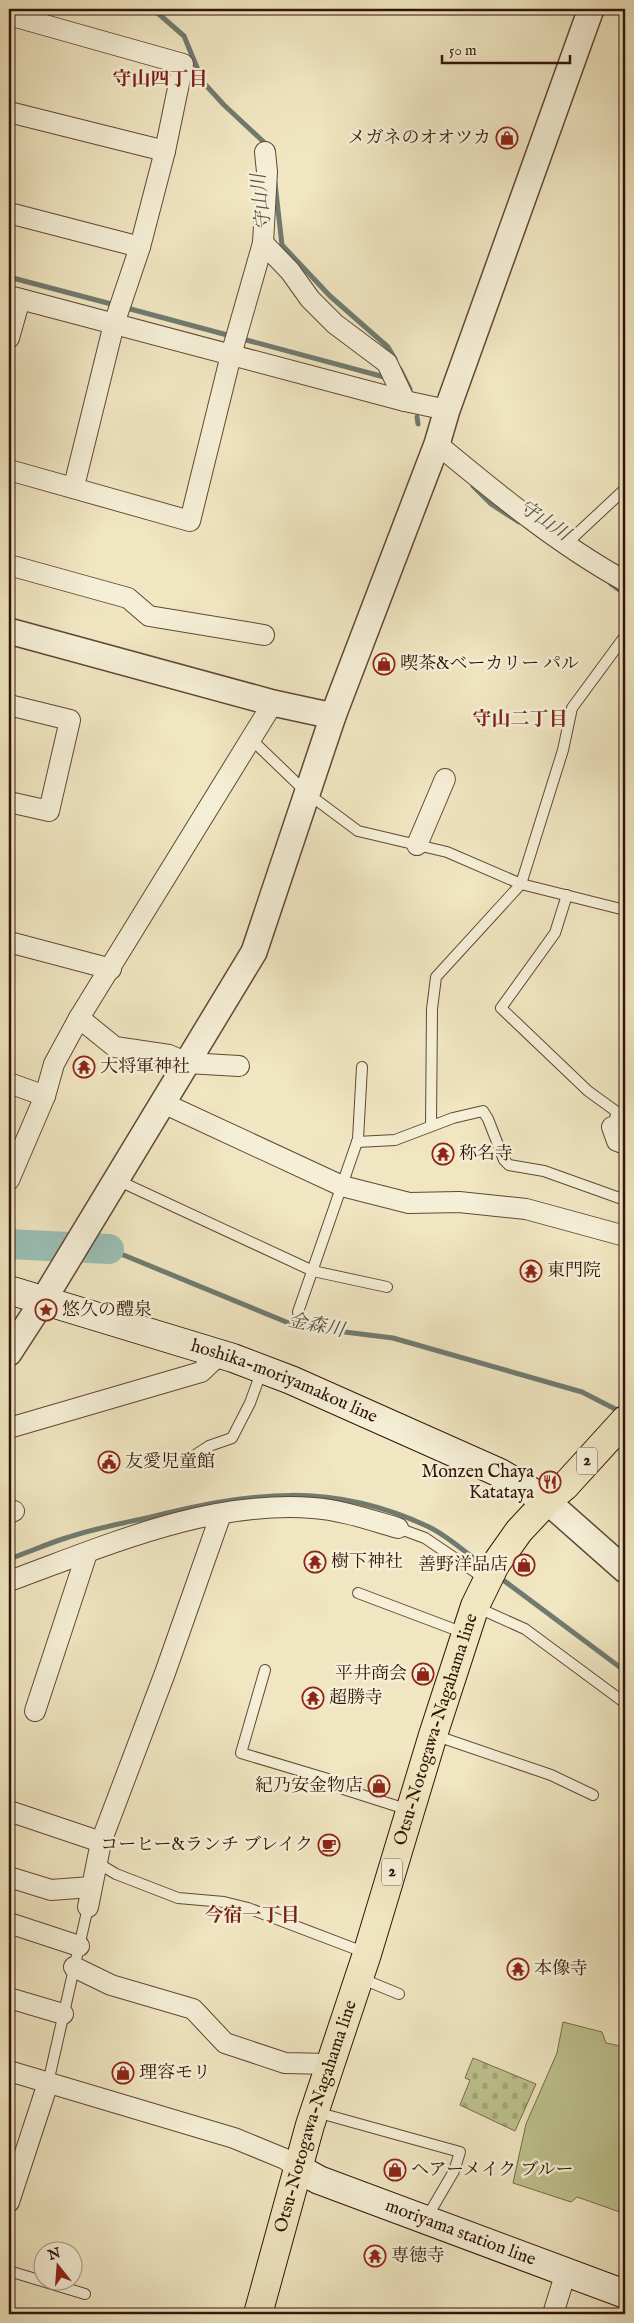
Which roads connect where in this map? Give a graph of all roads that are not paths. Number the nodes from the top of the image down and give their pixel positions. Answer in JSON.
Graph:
{"nodes":[{"id":1,"x":591,"y":9,"type":"edge"},
{"id":2,"x":9,"y":15,"type":"edge"},
{"id":3,"x":9,"y":112,"type":"edge"},
{"id":4,"x":165,"y":151,"type":"junction"},
{"id":5,"x":265,"y":152,"type":"dead end"},
{"id":6,"x":9,"y":213,"type":"edge"},
{"id":7,"x":263,"y":243,"type":"junction"},
{"id":8,"x":140,"y":246,"type":"junction"},
{"id":9,"x":14,"y":297,"type":"edge"},
{"id":10,"x":114,"y":324,"type":"junction"},
{"id":11,"x":9,"y":338,"type":"edge"},
{"id":12,"x":231,"y":355,"type":"junction"},
{"id":13,"x":405,"y":401,"type":"junction"},
{"id":14,"x":447,"y":410,"type":"junction"},
{"id":15,"x":437,"y":444,"type":"junction"},
{"id":16,"x":9,"y":470,"type":"edge"},
{"id":17,"x":74,"y":486,"type":"junction"},
{"id":18,"x":625,"y":488,"type":"edge"},
{"id":19,"x":566,"y":544,"type":"junction"},
{"id":20,"x":9,"y":565,"type":"edge"},
{"id":21,"x":625,"y":581,"type":"edge"},
{"id":22,"x":9,"y":631,"type":"edge"},
{"id":23,"x":264,"y":635,"type":"dead end"},
{"id":24,"x":625,"y":636,"type":"edge"},
{"id":25,"x":273,"y":703,"type":"junction"},
{"id":26,"x":9,"y":705,"type":"edge"},
{"id":27,"x":333,"y":716,"type":"junction"},
{"id":28,"x":251,"y":739,"type":"junction"},
{"id":29,"x":445,"y":779,"type":"dead end"},
{"id":30,"x":307,"y":793,"type":"junction"},
{"id":31,"x":9,"y":802,"type":"edge"},
{"id":32,"x":417,"y":845,"type":"junction"},
{"id":33,"x":521,"y":884,"type":"junction"},
{"id":34,"x":567,"y":895,"type":"junction"},
{"id":35,"x":625,"y":910,"type":"edge"},
{"id":36,"x":10,"y":948,"type":"edge"},
{"id":37,"x":110,"y":969,"type":"junction"},
{"id":38,"x":78,"y":1018,"type":"junction"},
{"id":39,"x":187,"y":1063,"type":"junction"},
{"id":40,"x":239,"y":1066,"type":"dead end"},
{"id":41,"x":362,"y":1067,"type":"dead end"},
{"id":42,"x":9,"y":1083,"type":"edge"},
{"id":43,"x":45,"y":1096,"type":"junction"},
{"id":44,"x":163,"y":1103,"type":"junction"},
{"id":45,"x":432,"y":1126,"type":"junction"},
{"id":46,"x":612,"y":1127,"type":"joint"},
{"id":47,"x":357,"y":1142,"type":"junction"},
{"id":48,"x":625,"y":1144,"type":"edge"},
{"id":49,"x":9,"y":1180,"type":"edge"},
{"id":50,"x":112,"y":1186,"type":"junction"},
{"id":51,"x":342,"y":1186,"type":"junction"},
{"id":52,"x":625,"y":1200,"type":"edge"},
{"id":53,"x":625,"y":1236,"type":"edge"},
{"id":54,"x":313,"y":1271,"type":"junction"},
{"id":55,"x":387,"y":1287,"type":"dead end"},
{"id":56,"x":9,"y":1290,"type":"edge"},
{"id":57,"x":43,"y":1300,"type":"junction"},
{"id":58,"x":298,"y":1312,"type":"dead end"},
{"id":59,"x":9,"y":1353,"type":"edge"},
{"id":60,"x":220,"y":1354,"type":"junction"},
{"id":61,"x":262,"y":1369,"type":"junction"},
{"id":62,"x":625,"y":1420,"type":"edge"},
{"id":63,"x":9,"y":1428,"type":"edge"},
{"id":64,"x":183,"y":1463,"type":"dead end"},
{"id":65,"x":547,"y":1501,"type":"junction"},
{"id":66,"x":221,"y":1514,"type":"junction"},
{"id":67,"x":398,"y":1528,"type":"joint"},
{"id":68,"x":87,"y":1553,"type":"junction"},
{"id":69,"x":625,"y":1570,"type":"edge"},
{"id":70,"x":490,"y":1574,"type":"junction"},
{"id":71,"x":9,"y":1581,"type":"edge"},
{"id":72,"x":358,"y":1593,"type":"dead end"},
{"id":73,"x":475,"y":1606,"type":"junction"},
{"id":74,"x":465,"y":1633,"type":"junction"},
{"id":75,"x":265,"y":1670,"type":"dead end"},
{"id":76,"x":625,"y":1703,"type":"edge"},
{"id":77,"x":35,"y":1711,"type":"dead end"},
{"id":78,"x":433,"y":1735,"type":"junction"},
{"id":79,"x":593,"y":1795,"type":"dead end"},
{"id":80,"x":410,"y":1810,"type":"junction"},
{"id":81,"x":9,"y":1811,"type":"edge"},
{"id":82,"x":101,"y":1842,"type":"junction"},
{"id":83,"x":96,"y":1862,"type":"junction"},
{"id":84,"x":9,"y":1877,"type":"edge"},
{"id":85,"x":89,"y":1897,"type":"junction"},
{"id":86,"x":9,"y":1923,"type":"edge"},
{"id":87,"x":79,"y":1946,"type":"junction"},
{"id":88,"x":74,"y":1966,"type":"junction"},
{"id":89,"x":363,"y":1966,"type":"junction"},
{"id":90,"x":399,"y":1994,"type":"dead end"},
{"id":91,"x":9,"y":1998,"type":"edge"},
{"id":92,"x":63,"y":2014,"type":"junction"},
{"id":93,"x":329,"y":2064,"type":"junction"},
{"id":94,"x":9,"y":2071,"type":"edge"},
{"id":95,"x":48,"y":2083,"type":"junction"},
{"id":96,"x":314,"y":2111,"type":"junction"},
{"id":97,"x":15,"y":2163,"type":"edge"},
{"id":98,"x":298,"y":2168,"type":"junction"},
{"id":99,"x":9,"y":2202,"type":"edge"},
{"id":100,"x":426,"y":2220,"type":"junction"},
{"id":101,"x":9,"y":2270,"type":"edge"},
{"id":102,"x":566,"y":2272,"type":"junction"},
{"id":103,"x":85,"y":2294,"type":"dead end"},
{"id":104,"x":625,"y":2294,"type":"edge"},
{"id":105,"x":258,"y":2314,"type":"edge"},
{"id":106,"x":553,"y":2314,"type":"edge"}],
"edges":[{"from":1,"to":14,"type":"street"},
{"from":2,"to":4,"type":"street"},
{"from":3,"to":4,"type":"street"},
{"from":4,"to":8,"type":"street"},
{"from":5,"to":7,"type":"street"},
{"from":6,"to":8,"type":"street"},
{"from":7,"to":12,"type":"street"},
{"from":7,"to":13,"type":"street"},
{"from":8,"to":10,"type":"street"},
{"from":9,"to":10,"type":"street"},
{"from":9,"to":11,"type":"street"},
{"from":10,"to":12,"type":"street"},
{"from":10,"to":17,"type":"street"},
{"from":12,"to":13,"type":"street"},
{"from":12,"to":17,"type":"street"},
{"from":13,"to":14,"type":"street"},
{"from":14,"to":15,"type":"street"},
{"from":15,"to":19,"type":"street"},
{"from":15,"to":27,"type":"street"},
{"from":16,"to":17,"type":"street"},
{"from":18,"to":19,"type":"lane"},
{"from":19,"to":21,"type":"street"},
{"from":20,"to":23,"type":"street"},
{"from":22,"to":25,"type":"street"},
{"from":24,"to":33,"type":"lane"},
{"from":25,"to":27,"type":"street"},
{"from":25,"to":28,"type":"street"},
{"from":26,"to":31,"type":"street"},
{"from":27,"to":30,"type":"street"},
{"from":28,"to":30,"type":"lane"},
{"from":28,"to":37,"type":"street"},
{"from":29,"to":32,"type":"street"},
{"from":30,"to":32,"type":"lane"},
{"from":30,"to":39,"type":"street"},
{"from":32,"to":33,"type":"lane"},
{"from":33,"to":34,"type":"lane"},
{"from":33,"to":45,"type":"lane"},
{"from":34,"to":35,"type":"lane"},
{"from":34,"to":46,"type":"lane"},
{"from":36,"to":37,"type":"street"},
{"from":37,"to":38,"type":"street"},
{"from":38,"to":39,"type":"street"},
{"from":38,"to":43,"type":"street"},
{"from":39,"to":40,"type":"street"},
{"from":39,"to":44,"type":"street"},
{"from":41,"to":47,"type":"lane"},
{"from":42,"to":43,"type":"street"},
{"from":43,"to":49,"type":"street"},
{"from":44,"to":50,"type":"street"},
{"from":44,"to":51,"type":"street"},
{"from":45,"to":47,"type":"lane"},
{"from":45,"to":52,"type":"lane"},
{"from":46,"to":48,"type":"street"},
{"from":47,"to":51,"type":"lane"},
{"from":50,"to":54,"type":"lane"},
{"from":50,"to":57,"type":"street"},
{"from":51,"to":53,"type":"street"},
{"from":51,"to":54,"type":"lane"},
{"from":54,"to":55,"type":"lane"},
{"from":54,"to":58,"type":"lane"},
{"from":56,"to":57,"type":"main road","name":"hoshika-moriyamakou line"},
{"from":57,"to":59,"type":"street"},
{"from":57,"to":60,"type":"main road","name":"hoshika-moriyamakou line"},
{"from":60,"to":61,"type":"main road","name":"hoshika-moriyamakou line"},
{"from":60,"to":63,"type":"street"},
{"from":61,"to":64,"type":"lane"},
{"from":61,"to":65,"type":"main road","name":"hoshika-moriyamakou line"},
{"from":62,"to":65,"type":"main road","name":"Otsu-Notogawa-Nagahama line","number":"2"},
{"from":65,"to":69,"type":"street"},
{"from":65,"to":70,"type":"main road","name":"Otsu-Notogawa-Nagahama line","number":"2"},
{"from":66,"to":67,"type":"street"},
{"from":66,"to":68,"type":"street"},
{"from":66,"to":82,"type":"street"},
{"from":67,"to":70,"type":"lane"},
{"from":68,"to":71,"type":"street"},
{"from":68,"to":77,"type":"street"},
{"from":70,"to":73,"type":"main road","name":"Otsu-Notogawa-Nagahama line","number":"2"},
{"from":72,"to":74,"type":"lane"},
{"from":73,"to":74,"type":"main road","name":"Otsu-Notogawa-Nagahama line","number":"2"},
{"from":73,"to":76,"type":"lane"},
{"from":74,"to":78,"type":"main road","name":"Otsu-Notogawa-Nagahama line","number":"2"},
{"from":75,"to":80,"type":"lane"},
{"from":78,"to":79,"type":"lane"},
{"from":78,"to":80,"type":"main road","name":"Otsu-Notogawa-Nagahama line","number":"2"},
{"from":80,"to":89,"type":"main road","name":"Otsu-Notogawa-Nagahama line","number":"2"},
{"from":81,"to":82,"type":"street"},
{"from":82,"to":83,"type":"street"},
{"from":83,"to":85,"type":"street"},
{"from":83,"to":89,"type":"lane"},
{"from":84,"to":85,"type":"street"},
{"from":85,"to":87,"type":"lane"},
{"from":86,"to":87,"type":"street"},
{"from":87,"to":88,"type":"lane"},
{"from":88,"to":92,"type":"lane"},
{"from":88,"to":93,"type":"street"},
{"from":89,"to":90,"type":"lane"},
{"from":89,"to":93,"type":"main road","name":"Otsu-Notogawa-Nagahama line","number":"2"},
{"from":91,"to":92,"type":"street"},
{"from":92,"to":95,"type":"lane"},
{"from":93,"to":96,"type":"main road","name":"Otsu-Notogawa-Nagahama line","number":"2"},
{"from":94,"to":95,"type":"street"},
{"from":95,"to":97,"type":"street"},
{"from":95,"to":98,"type":"street"},
{"from":96,"to":98,"type":"main road","name":"Otsu-Notogawa-Nagahama line","number":"2"},
{"from":96,"to":100,"type":"lane"},
{"from":97,"to":99,"type":"street"},
{"from":98,"to":100,"type":"main road","name":"moriyama station line"},
{"from":98,"to":105,"type":"main road","name":"Otsu-Notogawa-Nagahama line","number":"2"},
{"from":100,"to":102,"type":"main road","name":"moriyama station line"},
{"from":101,"to":103,"type":"lane"},
{"from":102,"to":104,"type":"main road","name":"moriyama station line"},
{"from":102,"to":106,"type":"street"}]}
